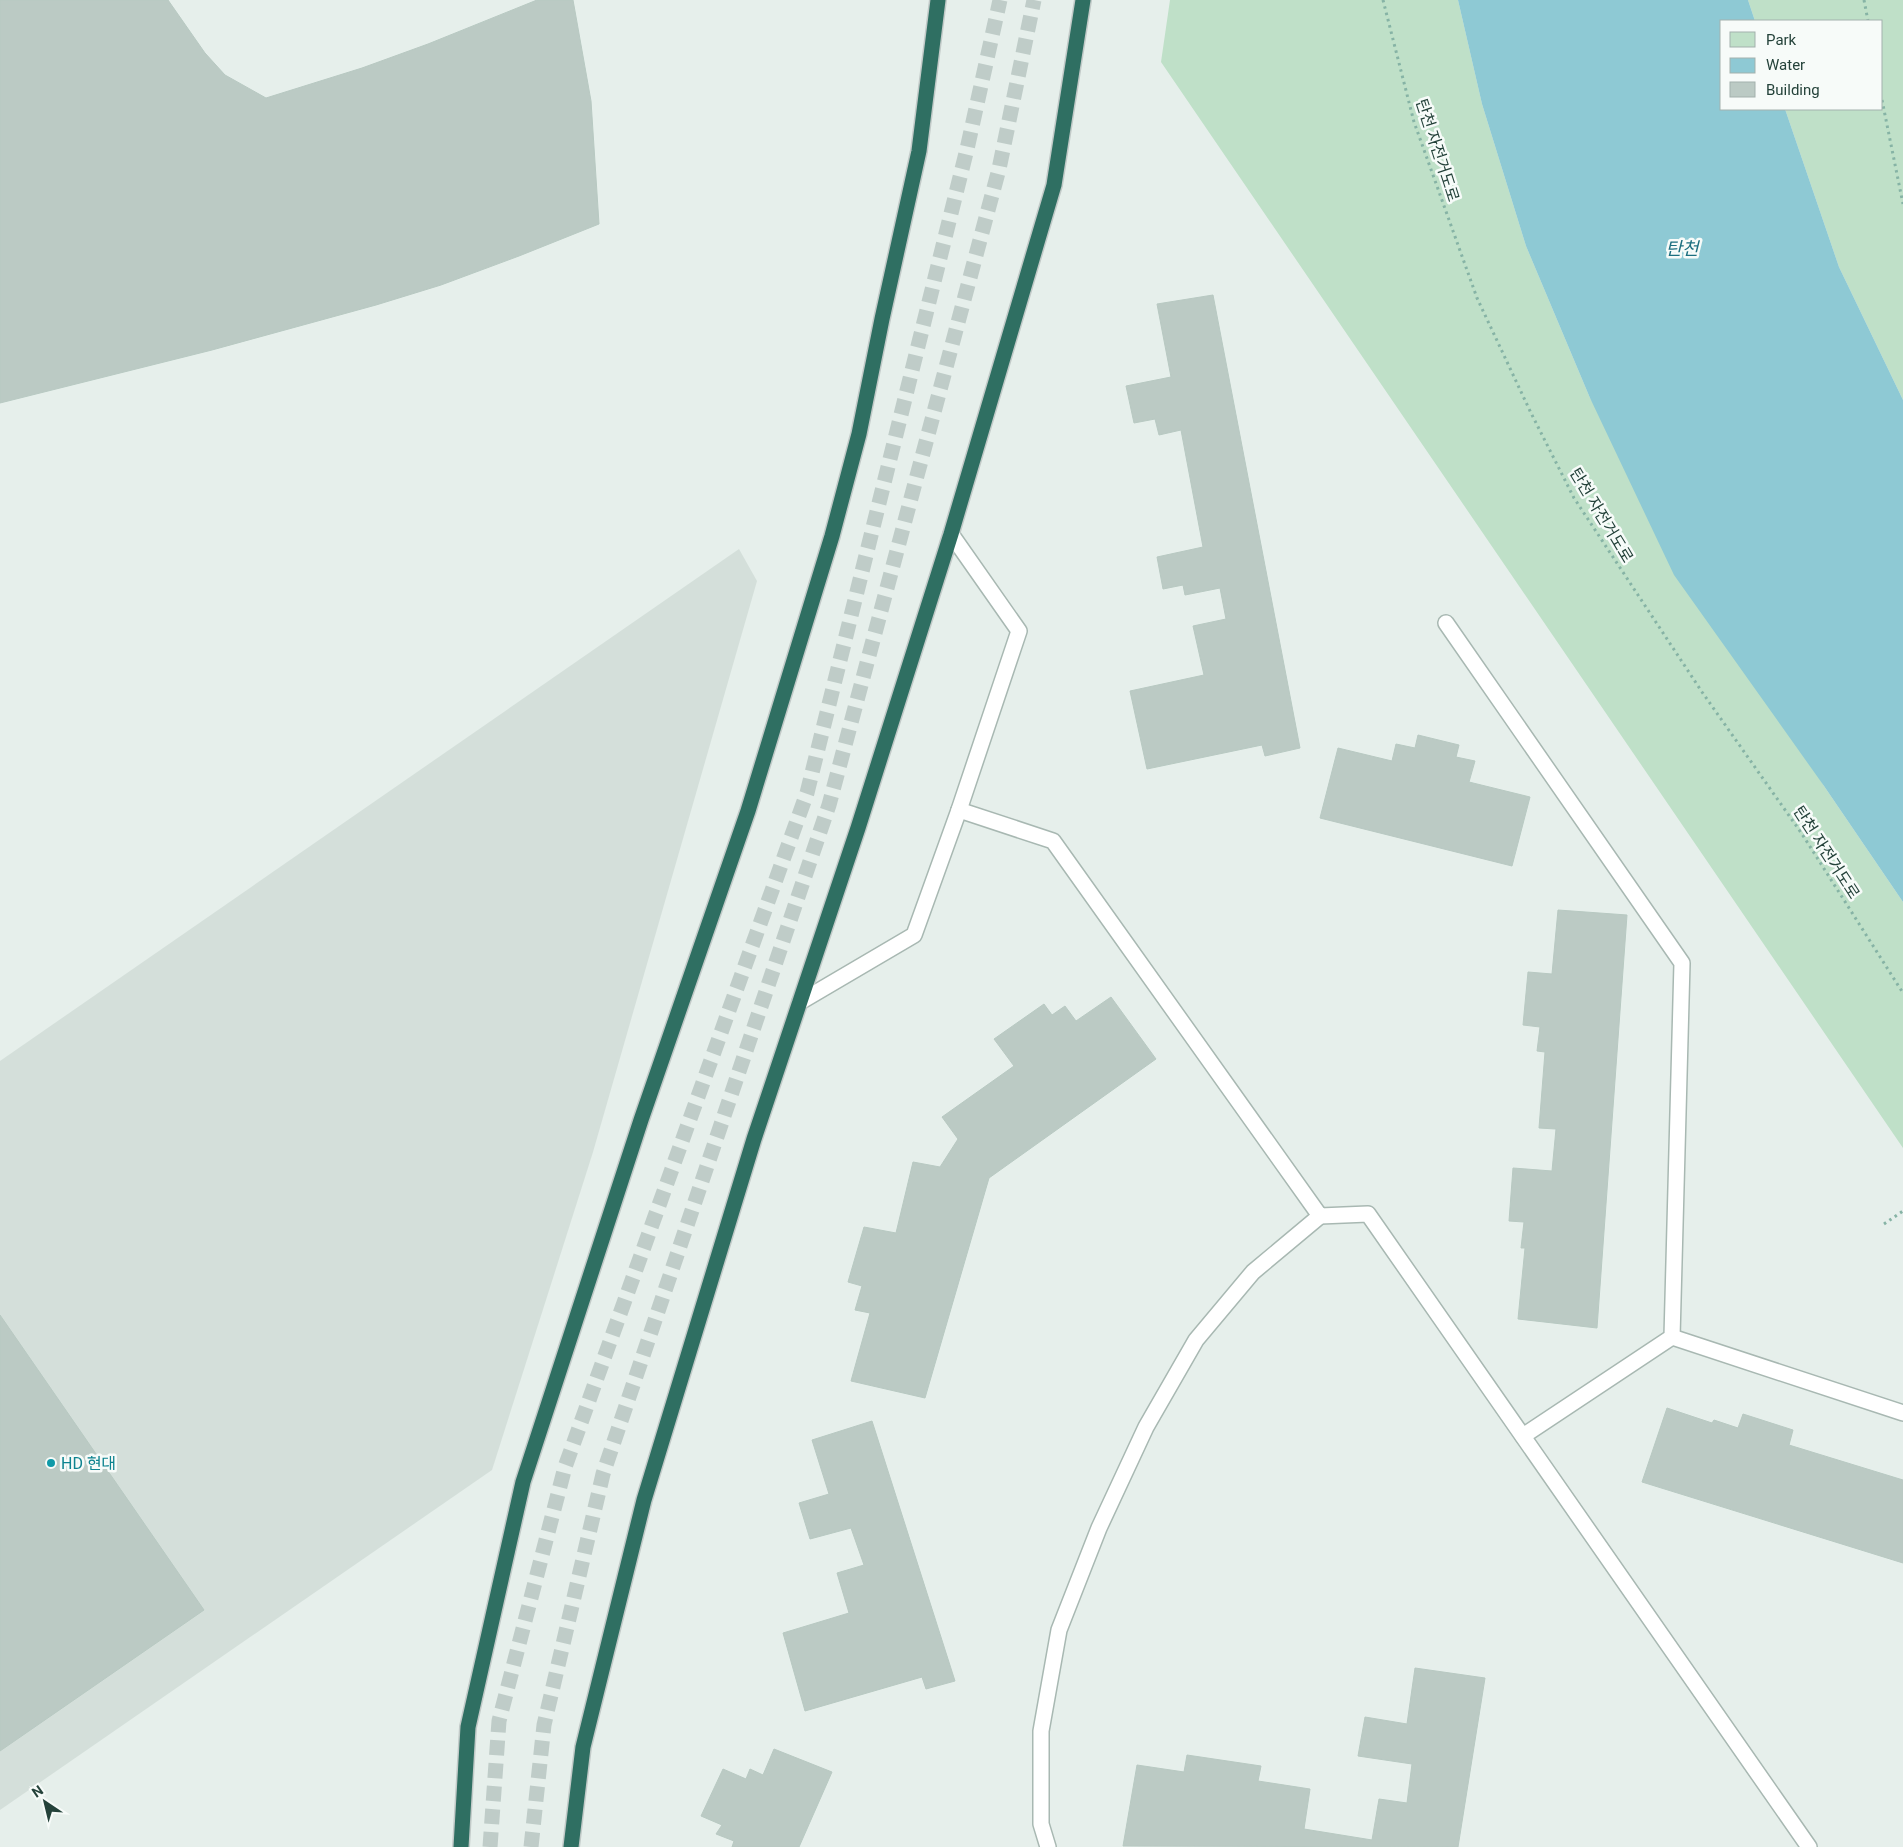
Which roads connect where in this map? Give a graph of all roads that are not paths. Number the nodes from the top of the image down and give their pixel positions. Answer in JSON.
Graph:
{"nodes":[{"id":1,"x":938,"y":0,"type":"edge"},
{"id":2,"x":1083,"y":0,"type":"edge"},
{"id":3,"x":951,"y":534,"type":"junction"},
{"id":4,"x":1446,"y":622,"type":"dead end"},
{"id":5,"x":959,"y":810,"type":"junction"},
{"id":6,"x":800,"y":1002,"type":"junction"},
{"id":7,"x":1320,"y":1216,"type":"junction"},
{"id":8,"x":1672,"y":1337,"type":"junction"},
{"id":9,"x":1903,"y":1413,"type":"edge"},
{"id":10,"x":1523,"y":1436,"type":"junction"},
{"id":11,"x":461,"y":1847,"type":"edge"},
{"id":12,"x":571,"y":1847,"type":"edge"},
{"id":13,"x":1048,"y":1847,"type":"edge"},
{"id":14,"x":1810,"y":1847,"type":"edge"}],
"edges":[{"from":1,"to":11,"type":"highway"},
{"from":2,"to":3,"type":"highway"},
{"from":3,"to":5,"type":"lane"},
{"from":3,"to":6,"type":"highway"},
{"from":4,"to":8,"type":"lane"},
{"from":5,"to":6,"type":"lane"},
{"from":5,"to":7,"type":"lane"},
{"from":6,"to":12,"type":"highway"},
{"from":7,"to":10,"type":"lane"},
{"from":7,"to":13,"type":"lane"},
{"from":8,"to":9,"type":"lane"},
{"from":8,"to":10,"type":"lane"},
{"from":10,"to":14,"type":"lane"}]}
